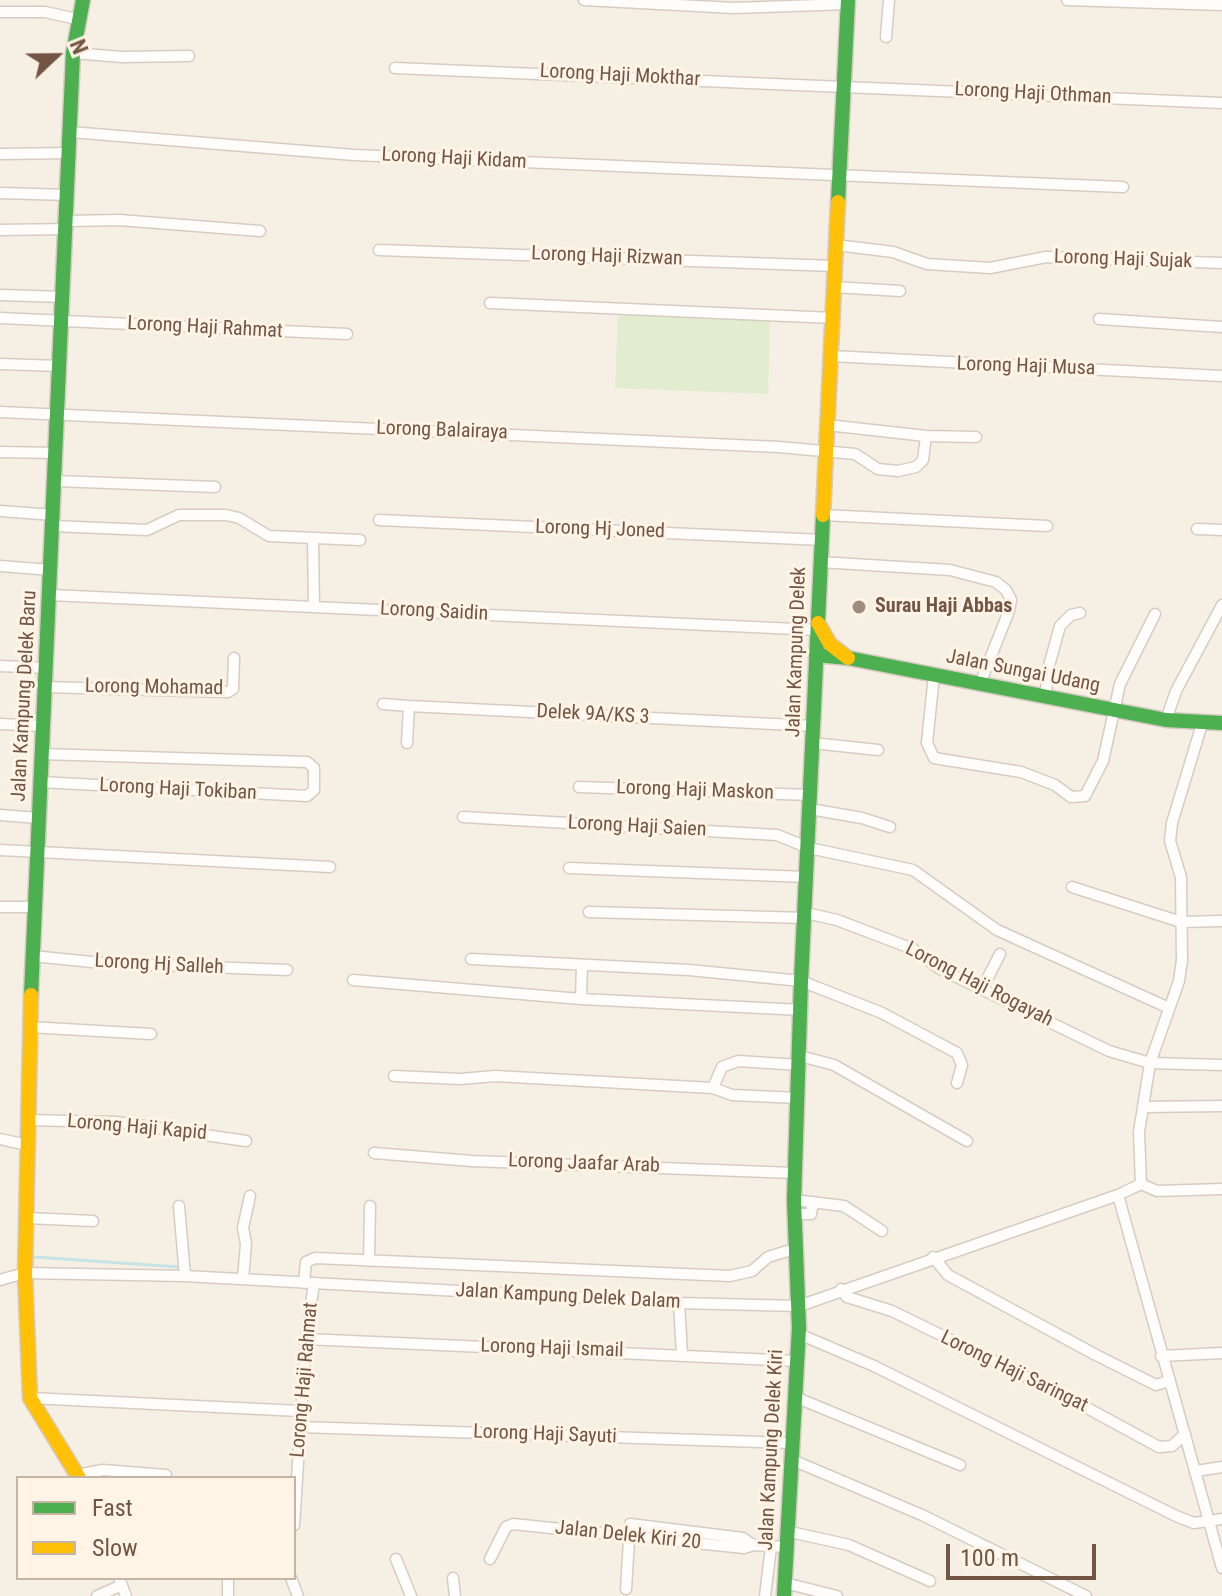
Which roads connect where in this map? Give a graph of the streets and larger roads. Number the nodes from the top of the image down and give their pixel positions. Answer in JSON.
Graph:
{"nodes":[{"id":1,"x":83,"y":0,"type":"edge"},
{"id":2,"x":584,"y":0,"type":"edge"},
{"id":3,"x":889,"y":0,"type":"edge"},
{"id":4,"x":1067,"y":0,"type":"edge"},
{"id":5,"x":848,"y":2,"type":"edge"},
{"id":6,"x":1222,"y":5,"type":"edge"},
{"id":7,"x":0,"y":12,"type":"edge"},
{"id":8,"x":77,"y":19,"type":"junction"},
{"id":9,"x":886,"y":37,"type":"dead end"},
{"id":10,"x":73,"y":53,"type":"junction"},
{"id":11,"x":189,"y":56,"type":"dead end"},
{"id":12,"x":395,"y":68,"type":"dead end"},
{"id":13,"x":844,"y":85,"type":"junction"},
{"id":14,"x":1222,"y":103,"type":"edge"},
{"id":15,"x":70,"y":132,"type":"junction"},
{"id":16,"x":69,"y":153,"type":"junction"},
{"id":17,"x":0,"y":154,"type":"edge"},
{"id":18,"x":839,"y":175,"type":"junction"},
{"id":19,"x":1123,"y":187,"type":"dead end"},
{"id":20,"x":0,"y":193,"type":"edge"},
{"id":21,"x":68,"y":195,"type":"junction"},
{"id":22,"x":68,"y":225,"type":"junction"},
{"id":23,"x":0,"y":230,"type":"edge"},
{"id":24,"x":260,"y":231,"type":"dead end"},
{"id":25,"x":836,"y":245,"type":"junction"},
{"id":26,"x":379,"y":250,"type":"dead end"},
{"id":27,"x":1222,"y":263,"type":"edge"},
{"id":28,"x":835,"y":266,"type":"junction"},
{"id":29,"x":834,"y":287,"type":"junction"},
{"id":30,"x":900,"y":291,"type":"dead end"},
{"id":31,"x":0,"y":295,"type":"edge"},
{"id":32,"x":64,"y":297,"type":"junction"},
{"id":33,"x":490,"y":303,"type":"dead end"},
{"id":34,"x":0,"y":318,"type":"edge"},
{"id":35,"x":833,"y":318,"type":"junction"},
{"id":36,"x":1099,"y":319,"type":"dead end"},
{"id":37,"x":63,"y":321,"type":"junction"},
{"id":38,"x":1222,"y":327,"type":"edge"},
{"id":39,"x":347,"y":334,"type":"dead end"},
{"id":40,"x":831,"y":356,"type":"junction"},
{"id":41,"x":0,"y":364,"type":"edge"},
{"id":42,"x":60,"y":366,"type":"junction"},
{"id":43,"x":1222,"y":376,"type":"edge"},
{"id":44,"x":0,"y":412,"type":"edge"},
{"id":45,"x":58,"y":414,"type":"junction"},
{"id":46,"x":827,"y":425,"type":"junction"},
{"id":47,"x":926,"y":436,"type":"junction"},
{"id":48,"x":976,"y":437,"type":"dead end"},
{"id":49,"x":826,"y":451,"type":"junction"},
{"id":50,"x":0,"y":452,"type":"edge"},
{"id":51,"x":56,"y":453,"type":"junction"},
{"id":52,"x":56,"y":481,"type":"junction"},
{"id":53,"x":215,"y":487,"type":"dead end"},
{"id":54,"x":0,"y":511,"type":"edge"},
{"id":55,"x":823,"y":515,"type":"junction"},
{"id":56,"x":54,"y":520,"type":"junction"},
{"id":57,"x":379,"y":520,"type":"dead end"},
{"id":58,"x":1047,"y":526,"type":"dead end"},
{"id":59,"x":1197,"y":529,"type":"dead end"},
{"id":60,"x":1222,"y":530,"type":"edge"},
{"id":61,"x":313,"y":540,"type":"junction"},
{"id":62,"x":360,"y":540,"type":"dead end"},
{"id":63,"x":822,"y":540,"type":"junction"},
{"id":64,"x":820,"y":562,"type":"junction"},
{"id":65,"x":0,"y":566,"type":"edge"},
{"id":66,"x":51,"y":570,"type":"junction"},
{"id":67,"x":50,"y":595,"type":"junction"},
{"id":68,"x":1222,"y":605,"type":"edge"},
{"id":69,"x":314,"y":607,"type":"junction"},
{"id":70,"x":1080,"y":613,"type":"dead end"},
{"id":71,"x":1155,"y":614,"type":"dead end"},
{"id":72,"x":818,"y":627,"type":"junction"},
{"id":73,"x":816,"y":655,"type":"junction"},
{"id":74,"x":234,"y":658,"type":"dead end"},
{"id":75,"x":848,"y":658,"type":"junction"},
{"id":76,"x":0,"y":666,"type":"edge"},
{"id":77,"x":46,"y":668,"type":"junction"},
{"id":78,"x":934,"y":675,"type":"junction"},
{"id":79,"x":980,"y":684,"type":"junction"},
{"id":80,"x":44,"y":687,"type":"junction"},
{"id":81,"x":1046,"y":697,"type":"junction"},
{"id":82,"x":383,"y":704,"type":"dead end"},
{"id":83,"x":409,"y":706,"type":"junction"},
{"id":84,"x":1113,"y":711,"type":"junction"},
{"id":85,"x":1166,"y":720,"type":"junction"},
{"id":86,"x":1222,"y":723,"type":"edge"},
{"id":87,"x":0,"y":724,"type":"edge"},
{"id":88,"x":1202,"y":724,"type":"junction"},
{"id":89,"x":42,"y":726,"type":"junction"},
{"id":90,"x":814,"y":726,"type":"junction"},
{"id":91,"x":407,"y":743,"type":"dead end"},
{"id":92,"x":813,"y":743,"type":"junction"},
{"id":93,"x":878,"y":750,"type":"dead end"},
{"id":94,"x":41,"y":754,"type":"junction"},
{"id":95,"x":40,"y":782,"type":"junction"},
{"id":96,"x":579,"y":787,"type":"dead end"},
{"id":97,"x":811,"y":802,"type":"junction"},
{"id":98,"x":0,"y":815,"type":"edge"},
{"id":99,"x":463,"y":817,"type":"dead end"},
{"id":100,"x":38,"y":818,"type":"junction"},
{"id":101,"x":890,"y":827,"type":"dead end"},
{"id":102,"x":809,"y":848,"type":"junction"},
{"id":103,"x":0,"y":850,"type":"edge"},
{"id":104,"x":37,"y":852,"type":"junction"},
{"id":105,"x":330,"y":867,"type":"dead end"},
{"id":106,"x":569,"y":868,"type":"dead end"},
{"id":107,"x":807,"y":877,"type":"junction"},
{"id":108,"x":1072,"y":887,"type":"dead end"},
{"id":109,"x":0,"y":907,"type":"edge"},
{"id":110,"x":33,"y":907,"type":"junction"},
{"id":111,"x":589,"y":912,"type":"dead end"},
{"id":112,"x":806,"y":915,"type":"junction"},
{"id":113,"x":1222,"y":921,"type":"edge"},
{"id":114,"x":1181,"y":922,"type":"junction"},
{"id":115,"x":1000,"y":954,"type":"dead end"},
{"id":116,"x":32,"y":956,"type":"junction"},
{"id":117,"x":471,"y":959,"type":"dead end"},
{"id":118,"x":582,"y":966,"type":"junction"},
{"id":119,"x":287,"y":970,"type":"dead end"},
{"id":120,"x":353,"y":980,"type":"dead end"},
{"id":121,"x":801,"y":981,"type":"junction"},
{"id":122,"x":982,"y":989,"type":"junction"},
{"id":123,"x":581,"y":999,"type":"junction"},
{"id":124,"x":1169,"y":1008,"type":"junction"},
{"id":125,"x":802,"y":1010,"type":"junction"},
{"id":126,"x":29,"y":1027,"type":"junction"},
{"id":127,"x":151,"y":1034,"type":"dead end"},
{"id":128,"x":799,"y":1061,"type":"junction"},
{"id":129,"x":1150,"y":1063,"type":"junction"},
{"id":130,"x":1222,"y":1065,"type":"edge"},
{"id":131,"x":394,"y":1076,"type":"dead end"},
{"id":132,"x":957,"y":1083,"type":"dead end"},
{"id":133,"x":713,"y":1088,"type":"junction"},
{"id":134,"x":798,"y":1098,"type":"junction"},
{"id":135,"x":1222,"y":1106,"type":"edge"},
{"id":136,"x":1144,"y":1107,"type":"junction"},
{"id":137,"x":26,"y":1120,"type":"junction"},
{"id":138,"x":0,"y":1139,"type":"edge"},
{"id":139,"x":246,"y":1141,"type":"dead end"},
{"id":140,"x":967,"y":1141,"type":"dead end"},
{"id":141,"x":27,"y":1145,"type":"junction"},
{"id":142,"x":374,"y":1153,"type":"dead end"},
{"id":143,"x":794,"y":1173,"type":"junction"},
{"id":144,"x":1141,"y":1184,"type":"junction"},
{"id":145,"x":1222,"y":1189,"type":"edge"},
{"id":146,"x":1118,"y":1195,"type":"junction"},
{"id":147,"x":250,"y":1196,"type":"dead end"},
{"id":148,"x":179,"y":1206,"type":"dead end"},
{"id":149,"x":370,"y":1206,"type":"dead end"},
{"id":150,"x":794,"y":1207,"type":"junction"},
{"id":151,"x":27,"y":1218,"type":"junction"},
{"id":152,"x":93,"y":1221,"type":"dead end"},
{"id":153,"x":882,"y":1231,"type":"dead end"},
{"id":154,"x":794,"y":1249,"type":"junction"},
{"id":155,"x":933,"y":1257,"type":"junction"},
{"id":156,"x":369,"y":1261,"type":"junction"},
{"id":157,"x":185,"y":1271,"type":"junction"},
{"id":158,"x":25,"y":1273,"type":"junction"},
{"id":159,"x":307,"y":1278,"type":"junction"},
{"id":160,"x":243,"y":1279,"type":"junction"},
{"id":161,"x":0,"y":1280,"type":"edge"},
{"id":162,"x":841,"y":1289,"type":"junction"},
{"id":163,"x":679,"y":1303,"type":"junction"},
{"id":164,"x":799,"y":1306,"type":"junction"},
{"id":165,"x":799,"y":1334,"type":"junction"},
{"id":166,"x":306,"y":1339,"type":"junction"},
{"id":167,"x":1222,"y":1353,"type":"edge"},
{"id":168,"x":682,"y":1354,"type":"junction"},
{"id":169,"x":1161,"y":1356,"type":"junction"},
{"id":170,"x":797,"y":1361,"type":"junction"},
{"id":171,"x":1169,"y":1381,"type":"junction"},
{"id":172,"x":795,"y":1397,"type":"junction"},
{"id":173,"x":30,"y":1398,"type":"junction"},
{"id":174,"x":300,"y":1411,"type":"junction"},
{"id":175,"x":300,"y":1427,"type":"junction"},
{"id":176,"x":1185,"y":1434,"type":"junction"},
{"id":177,"x":791,"y":1443,"type":"junction"},
{"id":178,"x":790,"y":1459,"type":"junction"},
{"id":179,"x":960,"y":1465,"type":"dead end"},
{"id":180,"x":1222,"y":1467,"type":"edge"},
{"id":181,"x":1196,"y":1471,"type":"junction"},
{"id":182,"x":166,"y":1475,"type":"dead end"},
{"id":183,"x":77,"y":1476,"type":"edge"},
{"id":184,"x":82,"y":1476,"type":"edge"},
{"id":185,"x":296,"y":1492,"type":"edge"},
{"id":186,"x":1222,"y":1519,"type":"edge"},
{"id":187,"x":1208,"y":1521,"type":"junction"},
{"id":188,"x":786,"y":1531,"type":"junction"},
{"id":189,"x":630,"y":1537,"type":"junction"},
{"id":190,"x":753,"y":1545,"type":"junction"},
{"id":191,"x":778,"y":1547,"type":"junction"},
{"id":192,"x":396,"y":1559,"type":"dead end"},
{"id":193,"x":490,"y":1559,"type":"dead end"},
{"id":194,"x":1221,"y":1564,"type":"edge"},
{"id":195,"x":453,"y":1578,"type":"dead end"},
{"id":196,"x":930,"y":1581,"type":"dead end"},
{"id":197,"x":122,"y":1586,"type":"edge"},
{"id":198,"x":626,"y":1589,"type":"dead end"},
{"id":199,"x":785,"y":1589,"type":"edge"},
{"id":200,"x":97,"y":1596,"type":"edge"},
{"id":201,"x":411,"y":1596,"type":"edge"},
{"id":202,"x":455,"y":1596,"type":"edge"},
{"id":203,"x":765,"y":1596,"type":"edge"},
{"id":204,"x":837,"y":1596,"type":"edge"},
{"id":205,"x":1086,"y":1596,"type":"edge"}],
"edges":[{"from":1,"to":8,"type":"street","name":"Jalan Kampung Delek Baru"},
{"from":2,"to":5,"type":"street"},
{"from":3,"to":9,"type":"street"},
{"from":4,"to":6,"type":"street"},
{"from":5,"to":13,"type":"street","name":"Jalan Kampung Delek"},
{"from":7,"to":8,"type":"street"},
{"from":8,"to":10,"type":"street","name":"Jalan Kampung Delek Baru"},
{"from":10,"to":11,"type":"street"},
{"from":10,"to":15,"type":"street","name":"Jalan Kampung Delek Baru"},
{"from":12,"to":13,"type":"street","name":"Lorong Haji Mokthar"},
{"from":13,"to":14,"type":"street","name":"Lorong Haji Othman"},
{"from":13,"to":18,"type":"street","name":"Jalan Kampung Delek"},
{"from":15,"to":16,"type":"street","name":"Jalan Kampung Delek Baru"},
{"from":15,"to":18,"type":"street","name":"Lorong Haji Kidam"},
{"from":16,"to":17,"type":"street"},
{"from":16,"to":21,"type":"street","name":"Jalan Kampung Delek Baru"},
{"from":18,"to":19,"type":"street","name":"Lorong Haji Kidam"},
{"from":18,"to":25,"type":"street","name":"Jalan Kampung Delek"},
{"from":20,"to":21,"type":"street"},
{"from":21,"to":22,"type":"street","name":"Jalan Kampung Delek Baru"},
{"from":22,"to":23,"type":"street"},
{"from":22,"to":24,"type":"street"},
{"from":22,"to":32,"type":"street","name":"Jalan Kampung Delek Baru"},
{"from":25,"to":27,"type":"street","name":"Lorong Haji Sujak"},
{"from":25,"to":28,"type":"street","name":"Jalan Kampung Delek"},
{"from":26,"to":28,"type":"street","name":"Lorong Haji Rizwan"},
{"from":28,"to":29,"type":"street","name":"Jalan Kampung Delek"},
{"from":29,"to":30,"type":"street"},
{"from":29,"to":35,"type":"street","name":"Jalan Kampung Delek"},
{"from":31,"to":32,"type":"street"},
{"from":32,"to":37,"type":"street","name":"Jalan Kampung Delek Baru"},
{"from":33,"to":35,"type":"street"},
{"from":34,"to":37,"type":"street","name":"Lorong Haji Rahmat"},
{"from":35,"to":40,"type":"street","name":"Jalan Kampung Delek"},
{"from":36,"to":38,"type":"street"},
{"from":37,"to":39,"type":"street","name":"Lorong Haji Rahmat"},
{"from":37,"to":42,"type":"street","name":"Jalan Kampung Delek Baru"},
{"from":40,"to":43,"type":"street","name":"Lorong Haji Musa"},
{"from":40,"to":46,"type":"street","name":"Jalan Kampung Delek"},
{"from":41,"to":42,"type":"street"},
{"from":42,"to":45,"type":"street","name":"Jalan Kampung Delek Baru"},
{"from":44,"to":45,"type":"street","name":"Lorong Balairaya"},
{"from":45,"to":49,"type":"street","name":"Lorong Balairaya"},
{"from":45,"to":51,"type":"street","name":"Jalan Kampung Delek Baru"},
{"from":46,"to":47,"type":"street"},
{"from":46,"to":49,"type":"street","name":"Jalan Kampung Delek"},
{"from":47,"to":48,"type":"street"},
{"from":47,"to":49,"type":"street","name":"Lorong Balairaya"},
{"from":49,"to":55,"type":"street","name":"Jalan Kampung Delek"},
{"from":50,"to":51,"type":"street"},
{"from":51,"to":52,"type":"street","name":"Jalan Kampung Delek Baru"},
{"from":52,"to":53,"type":"street"},
{"from":52,"to":56,"type":"street","name":"Jalan Kampung Delek Baru"},
{"from":54,"to":56,"type":"street"},
{"from":55,"to":58,"type":"street"},
{"from":55,"to":63,"type":"street","name":"Jalan Kampung Delek"},
{"from":56,"to":61,"type":"street"},
{"from":56,"to":66,"type":"street","name":"Jalan Kampung Delek Baru"},
{"from":57,"to":63,"type":"street","name":"Lorong Hj Joned"},
{"from":59,"to":60,"type":"street"},
{"from":61,"to":62,"type":"street"},
{"from":61,"to":69,"type":"street"},
{"from":63,"to":64,"type":"street","name":"Jalan Kampung Delek"},
{"from":64,"to":72,"type":"street","name":"Jalan Kampung Delek"},
{"from":64,"to":79,"type":"street"},
{"from":65,"to":66,"type":"street"},
{"from":66,"to":67,"type":"street","name":"Jalan Kampung Delek Baru"},
{"from":67,"to":69,"type":"street","name":"Lorong Saidin"},
{"from":67,"to":77,"type":"street","name":"Jalan Kampung Delek Baru"},
{"from":68,"to":85,"type":"street"},
{"from":69,"to":72,"type":"street","name":"Lorong Saidin"},
{"from":70,"to":81,"type":"street"},
{"from":71,"to":84,"type":"street"},
{"from":72,"to":73,"type":"street","name":"Jalan Kampung Delek"},
{"from":72,"to":75,"type":"street"},
{"from":73,"to":75,"type":"street","name":"Jalan Sungai Udang"},
{"from":73,"to":90,"type":"street","name":"Jalan Kampung Delek"},
{"from":74,"to":80,"type":"street","name":"Lorong Mohamad"},
{"from":75,"to":78,"type":"street","name":"Jalan Sungai Udang"},
{"from":76,"to":77,"type":"street"},
{"from":77,"to":80,"type":"street","name":"Jalan Kampung Delek Baru"},
{"from":78,"to":79,"type":"street","name":"Jalan Sungai Udang"},
{"from":78,"to":84,"type":"street"},
{"from":79,"to":81,"type":"street","name":"Jalan Sungai Udang"},
{"from":80,"to":89,"type":"street","name":"Jalan Kampung Delek Baru"},
{"from":81,"to":84,"type":"street","name":"Jalan Sungai Udang"},
{"from":82,"to":83,"type":"street","name":"Delek 9A/KS 3"},
{"from":83,"to":90,"type":"street","name":"Delek 9A/KS 3"},
{"from":83,"to":91,"type":"street"},
{"from":84,"to":85,"type":"street","name":"Jalan Sungai Udang"},
{"from":85,"to":88,"type":"street","name":"Jalan Sungai Udang"},
{"from":86,"to":88,"type":"street","name":"Jalan Sungai Udang"},
{"from":87,"to":89,"type":"street"},
{"from":88,"to":114,"type":"street"},
{"from":89,"to":94,"type":"street","name":"Jalan Kampung Delek Baru"},
{"from":90,"to":92,"type":"street","name":"Jalan Kampung Delek"},
{"from":92,"to":93,"type":"street"},
{"from":92,"to":97,"type":"street","name":"Jalan Kampung Delek"},
{"from":94,"to":95,"type":"street","name":"Jalan Kampung Delek Baru"},
{"from":94,"to":95,"type":"street","name":"Lorong Haji Tokiban"},
{"from":95,"to":100,"type":"street","name":"Jalan Kampung Delek Baru"},
{"from":96,"to":97,"type":"street","name":"Lorong Haji Maskon"},
{"from":97,"to":101,"type":"street","name":"Lorong Haji Maskon"},
{"from":97,"to":102,"type":"street","name":"Jalan Kampung Delek"},
{"from":98,"to":100,"type":"street"},
{"from":99,"to":102,"type":"street","name":"Lorong Haji Saien"},
{"from":100,"to":104,"type":"street","name":"Jalan Kampung Delek Baru"},
{"from":102,"to":107,"type":"street","name":"Jalan Kampung Delek"},
{"from":102,"to":124,"type":"street","name":"Lorong Haji Saien"},
{"from":103,"to":104,"type":"street"},
{"from":104,"to":105,"type":"street"},
{"from":104,"to":110,"type":"street","name":"Jalan Kampung Delek Baru"},
{"from":106,"to":107,"type":"street"},
{"from":107,"to":112,"type":"street","name":"Jalan Kampung Delek"},
{"from":108,"to":114,"type":"street"},
{"from":109,"to":110,"type":"street"},
{"from":110,"to":116,"type":"street","name":"Jalan Kampung Delek Baru"},
{"from":111,"to":112,"type":"street","name":"Lorong Haji Rogayah"},
{"from":112,"to":121,"type":"street","name":"Jalan Kampung Delek"},
{"from":112,"to":122,"type":"street","name":"Lorong Haji Rogayah"},
{"from":113,"to":114,"type":"street"},
{"from":114,"to":124,"type":"street"},
{"from":115,"to":122,"type":"street"},
{"from":116,"to":119,"type":"street","name":"Lorong Hj Salleh"},
{"from":116,"to":126,"type":"street","name":"Jalan Kampung Delek Baru"},
{"from":117,"to":118,"type":"street"},
{"from":118,"to":121,"type":"street"},
{"from":118,"to":123,"type":"street"},
{"from":120,"to":123,"type":"street"},
{"from":121,"to":125,"type":"street","name":"Jalan Kampung Delek"},
{"from":121,"to":132,"type":"street"},
{"from":122,"to":129,"type":"street","name":"Lorong Haji Rogayah"},
{"from":123,"to":125,"type":"street"},
{"from":124,"to":129,"type":"street"},
{"from":125,"to":128,"type":"street","name":"Jalan Kampung Delek"},
{"from":126,"to":127,"type":"street"},
{"from":126,"to":137,"type":"street","name":"Jalan Kampung Delek Baru"},
{"from":128,"to":133,"type":"street"},
{"from":128,"to":134,"type":"street","name":"Jalan Kampung Delek"},
{"from":128,"to":140,"type":"street"},
{"from":129,"to":130,"type":"street","name":"Lorong Haji Rogayah"},
{"from":129,"to":136,"type":"street"},
{"from":131,"to":133,"type":"street"},
{"from":133,"to":134,"type":"street"},
{"from":134,"to":143,"type":"street","name":"Jalan Kampung Delek"},
{"from":135,"to":136,"type":"street"},
{"from":136,"to":144,"type":"street"},
{"from":137,"to":139,"type":"street","name":"Lorong Haji Kapid"},
{"from":137,"to":141,"type":"street","name":"Jalan Kampung Delek Baru"},
{"from":138,"to":141,"type":"street"},
{"from":141,"to":151,"type":"street","name":"Jalan Kampung Delek Baru"},
{"from":142,"to":143,"type":"street","name":"Lorong Jaafar Arab"},
{"from":143,"to":150,"type":"street","name":"Jalan Kampung Delek"},
{"from":144,"to":145,"type":"street"},
{"from":144,"to":146,"type":"street","name":"Jalan Kampung Delek Dalam"},
{"from":146,"to":155,"type":"street","name":"Jalan Kampung Delek Dalam"},
{"from":146,"to":169,"type":"street"},
{"from":147,"to":160,"type":"street"},
{"from":148,"to":157,"type":"street"},
{"from":149,"to":156,"type":"street"},
{"from":150,"to":153,"type":"street"},
{"from":150,"to":154,"type":"street","name":"Jalan Kampung Delek"},
{"from":151,"to":152,"type":"street"},
{"from":151,"to":158,"type":"street","name":"Jalan Kampung Delek Baru"},
{"from":154,"to":156,"type":"street"},
{"from":154,"to":164,"type":"street","name":"Jalan Kampung Delek"},
{"from":155,"to":162,"type":"street","name":"Jalan Kampung Delek Dalam"},
{"from":155,"to":171,"type":"street"},
{"from":156,"to":159,"type":"street"},
{"from":157,"to":158,"type":"street","name":"Jalan Kampung Delek Dalam"},
{"from":157,"to":160,"type":"street","name":"Jalan Kampung Delek Dalam"},
{"from":158,"to":161,"type":"street","name":"Jalan Kampung Delek Dalam"},
{"from":158,"to":173,"type":"street","name":"Jalan Kampung Delek Baru"},
{"from":159,"to":160,"type":"street","name":"Jalan Kampung Delek Dalam"},
{"from":159,"to":163,"type":"street","name":"Jalan Kampung Delek Dalam"},
{"from":159,"to":166,"type":"street","name":"Lorong Haji Rahmat"},
{"from":162,"to":164,"type":"street","name":"Jalan Kampung Delek Dalam"},
{"from":162,"to":176,"type":"street","name":"Lorong Haji Saringat"},
{"from":163,"to":164,"type":"street","name":"Jalan Kampung Delek Dalam"},
{"from":163,"to":168,"type":"street"},
{"from":164,"to":165,"type":"street","name":"Jalan Kampung Delek Kiri"},
{"from":165,"to":170,"type":"street","name":"Jalan Kampung Delek Kiri"},
{"from":165,"to":187,"type":"street"},
{"from":166,"to":168,"type":"street","name":"Lorong Haji Ismail"},
{"from":166,"to":174,"type":"street","name":"Lorong Haji Rahmat"},
{"from":167,"to":169,"type":"street"},
{"from":168,"to":170,"type":"street","name":"Lorong Haji Ismail"},
{"from":169,"to":171,"type":"street"},
{"from":170,"to":172,"type":"street","name":"Jalan Kampung Delek Kiri"},
{"from":171,"to":176,"type":"street"},
{"from":172,"to":177,"type":"street","name":"Jalan Kampung Delek Kiri"},
{"from":172,"to":179,"type":"street"},
{"from":173,"to":174,"type":"street"},
{"from":173,"to":183,"type":"street","name":"Jalan Kampung Delek Baru"},
{"from":174,"to":175,"type":"street","name":"Lorong Haji Rahmat"},
{"from":175,"to":177,"type":"street","name":"Lorong Haji Sayuti"},
{"from":175,"to":185,"type":"street","name":"Lorong Haji Rahmat"},
{"from":176,"to":181,"type":"street"},
{"from":177,"to":178,"type":"street","name":"Jalan Kampung Delek Kiri"},
{"from":178,"to":188,"type":"street","name":"Jalan Kampung Delek Kiri"},
{"from":178,"to":205,"type":"street"},
{"from":180,"to":181,"type":"street"},
{"from":181,"to":187,"type":"street"},
{"from":182,"to":184,"type":"street"},
{"from":186,"to":187,"type":"street"},
{"from":187,"to":194,"type":"street"},
{"from":188,"to":191,"type":"street","name":"Jalan Kampung Delek Kiri"},
{"from":188,"to":196,"type":"street"},
{"from":189,"to":190,"type":"street","name":"Jalan Delek Kiri 20"},
{"from":189,"to":190,"type":"street","name":"Jalan Delek Kiri 20"},
{"from":189,"to":193,"type":"street","name":"Jalan Delek Kiri 20"},
{"from":189,"to":198,"type":"street"},
{"from":190,"to":191,"type":"street","name":"Jalan Delek Kiri 20"},
{"from":191,"to":199,"type":"street","name":"Jalan Kampung Delek Kiri"},
{"from":191,"to":203,"type":"street"},
{"from":192,"to":201,"type":"street"},
{"from":195,"to":202,"type":"street"},
{"from":197,"to":200,"type":"street"},
{"from":199,"to":204,"type":"street"}]}
